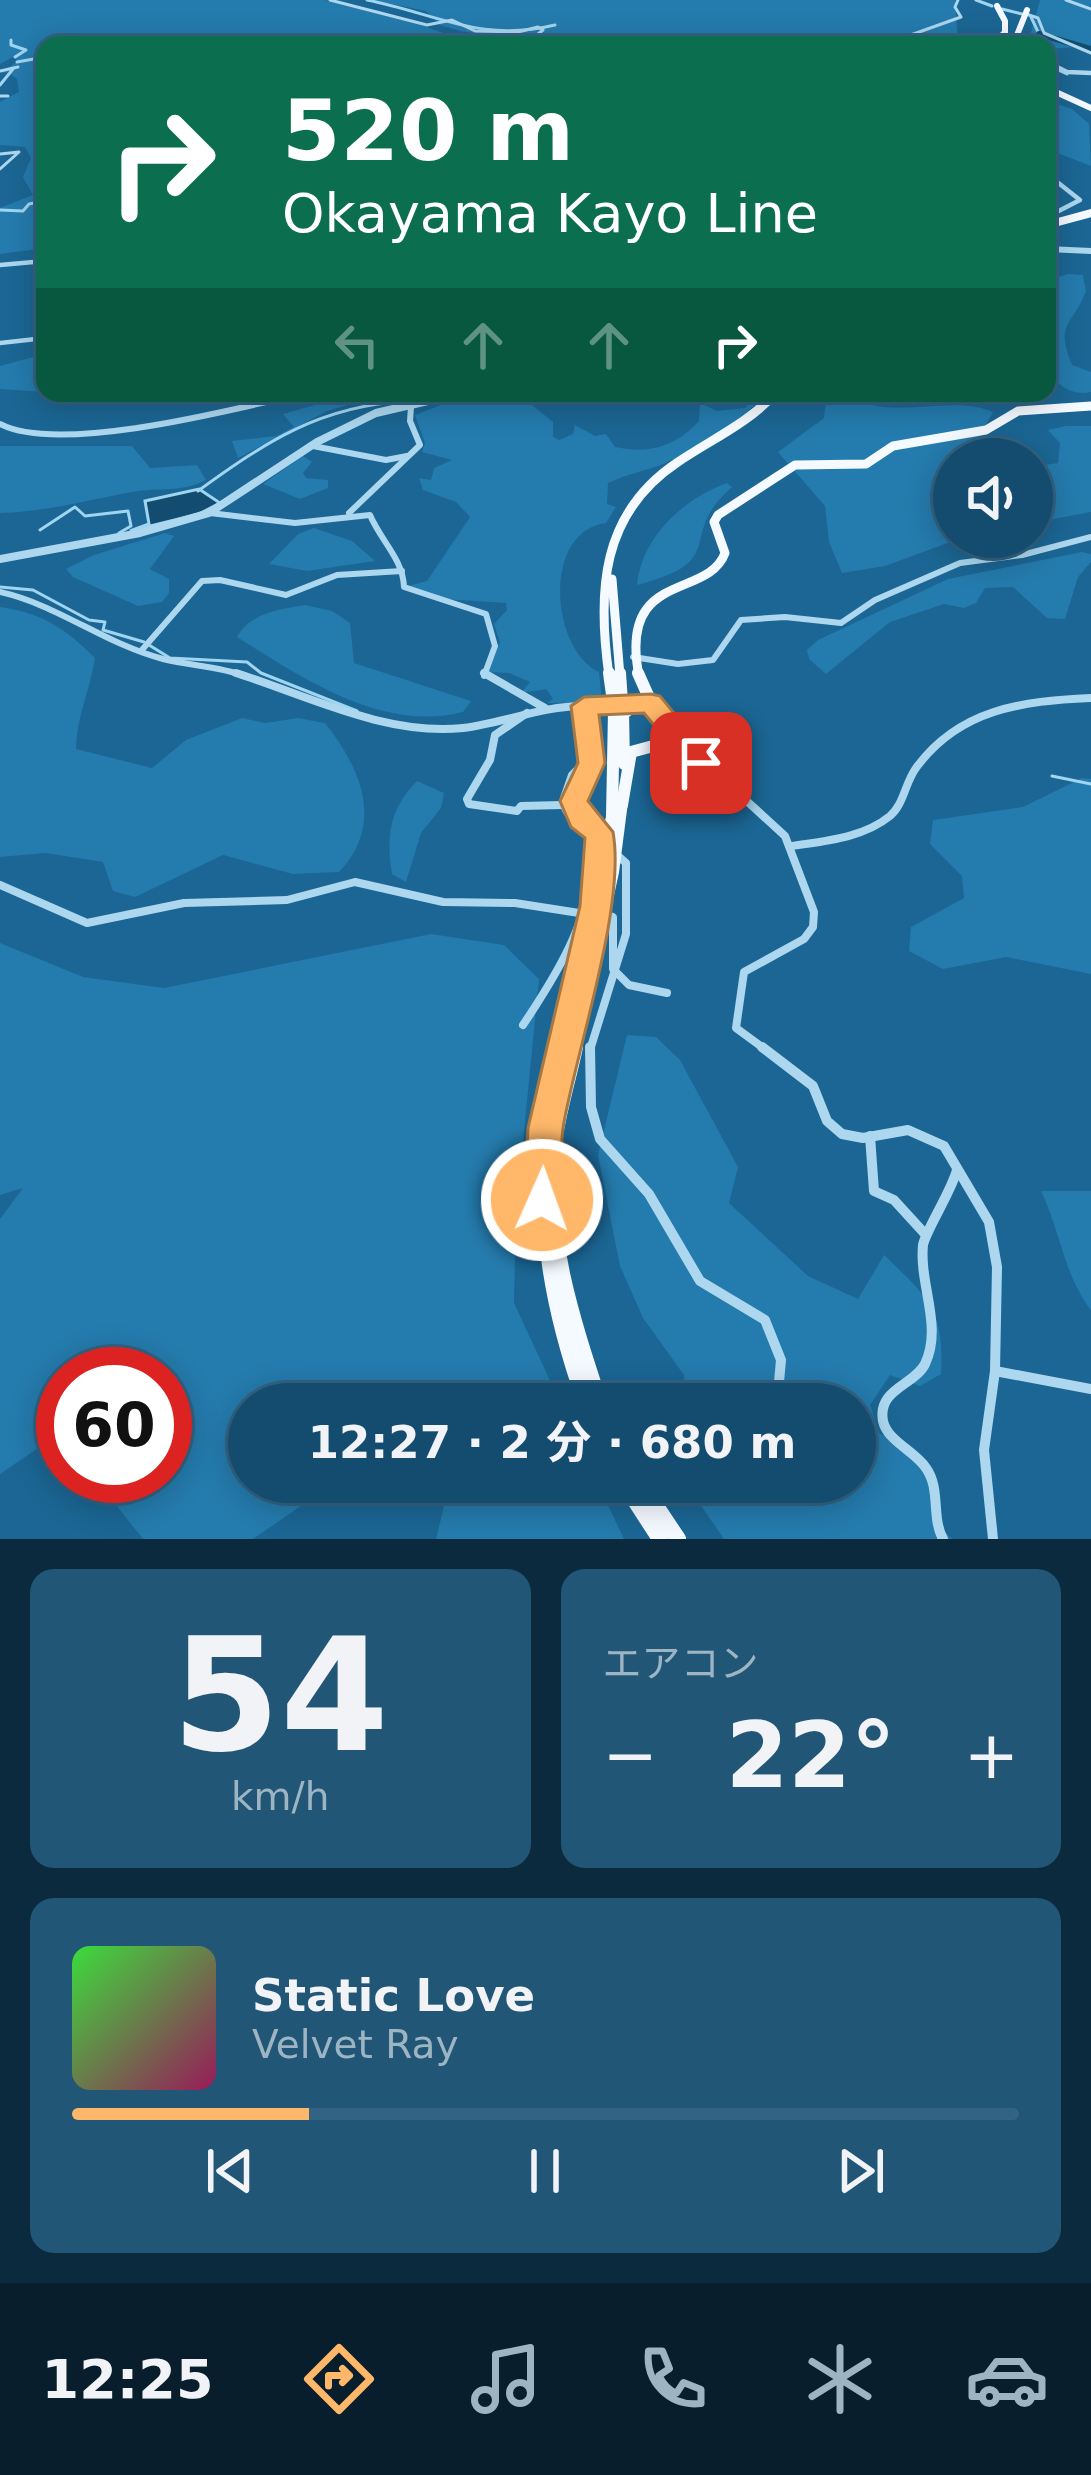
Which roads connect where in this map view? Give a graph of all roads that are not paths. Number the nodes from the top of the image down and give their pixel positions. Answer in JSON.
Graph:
{"nodes":[{"id":1,"x":329,"y":0,"type":"edge"},
{"id":2,"x":958,"y":0,"type":"edge"},
{"id":3,"x":1066,"y":0,"type":"edge"},
{"id":4,"x":997,"y":6,"type":"dead end"},
{"id":5,"x":1091,"y":9,"type":"edge"},
{"id":6,"x":1026,"y":12,"type":"joint"},
{"id":7,"x":1017,"y":32,"type":"junction"},
{"id":8,"x":541,"y":36,"type":"edge"},
{"id":9,"x":908,"y":36,"type":"edge"},
{"id":10,"x":1004,"y":36,"type":"edge"},
{"id":11,"x":1013,"y":36,"type":"edge"},
{"id":12,"x":1018,"y":36,"type":"edge"},
{"id":13,"x":1049,"y":36,"type":"edge"},
{"id":14,"x":1056,"y":39,"type":"edge"},
{"id":15,"x":1091,"y":53,"type":"edge"},
{"id":16,"x":18,"y":67,"type":"dead end"},
{"id":17,"x":1056,"y":67,"type":"edge"},
{"id":18,"x":0,"y":70,"type":"edge"},
{"id":19,"x":1091,"y":73,"type":"edge"},
{"id":20,"x":1056,"y":93,"type":"edge"},
{"id":21,"x":1091,"y":110,"type":"edge"},
{"id":22,"x":0,"y":154,"type":"edge"},
{"id":23,"x":0,"y":169,"type":"edge"},
{"id":24,"x":1056,"y":181,"type":"edge"},
{"id":25,"x":1091,"y":214,"type":"edge"},
{"id":26,"x":1056,"y":217,"type":"edge"},
{"id":27,"x":1056,"y":221,"type":"edge"},
{"id":28,"x":1056,"y":249,"type":"edge"},
{"id":29,"x":1091,"y":250,"type":"edge"},
{"id":30,"x":36,"y":262,"type":"edge"},
{"id":31,"x":0,"y":265,"type":"edge"},
{"id":32,"x":36,"y":339,"type":"edge"},
{"id":33,"x":0,"y":343,"type":"edge"},
{"id":34,"x":264,"y":402,"type":"edge"},
{"id":35,"x":413,"y":402,"type":"edge"},
{"id":36,"x":428,"y":402,"type":"edge"},
{"id":37,"x":770,"y":402,"type":"edge"},
{"id":38,"x":413,"y":406,"type":"junction"},
{"id":39,"x":1091,"y":406,"type":"edge"},
{"id":40,"x":0,"y":424,"type":"edge"},
{"id":41,"x":312,"y":446,"type":"junction"},
{"id":42,"x":415,"y":454,"type":"junction"},
{"id":43,"x":209,"y":513,"type":"junction"},
{"id":44,"x":347,"y":514,"type":"junction"},
{"id":45,"x":1091,"y":537,"type":"edge"},
{"id":46,"x":0,"y":560,"type":"edge"},
{"id":47,"x":402,"y":571,"type":"junction"},
{"id":48,"x":0,"y":592,"type":"edge"},
{"id":49,"x":141,"y":650,"type":"junction"},
{"id":50,"x":633,"y":657,"type":"junction"},
{"id":51,"x":1091,"y":698,"type":"edge"},
{"id":52,"x":651,"y":703,"type":"junction"},
{"id":53,"x":621,"y":704,"type":"junction"},
{"id":54,"x":584,"y":706,"type":"junction"},
{"id":55,"x":547,"y":709,"type":"junction"},
{"id":56,"x":527,"y":713,"type":"junction"},
{"id":57,"x":679,"y":739,"type":"junction"},
{"id":58,"x":653,"y":744,"type":"junction"},
{"id":59,"x":616,"y":748,"type":"junction"},
{"id":60,"x":590,"y":756,"type":"junction"},
{"id":61,"x":562,"y":806,"type":"junction"},
{"id":62,"x":622,"y":806,"type":"junction"},
{"id":63,"x":578,"y":813,"type":"junction"},
{"id":64,"x":792,"y":846,"type":"junction"},
{"id":65,"x":616,"y":854,"type":"junction"},
{"id":66,"x":0,"y":885,"type":"edge"},
{"id":67,"x":594,"y":912,"type":"junction"},
{"id":68,"x":613,"y":969,"type":"junction"},
{"id":69,"x":667,"y":993,"type":"dead end"},
{"id":70,"x":523,"y":1025,"type":"dead end"},
{"id":71,"x":870,"y":1136,"type":"junction"},
{"id":72,"x":958,"y":1169,"type":"junction"},
{"id":73,"x":926,"y":1235,"type":"junction"},
{"id":74,"x":994,"y":1371,"type":"junction"},
{"id":75,"x":579,"y":1383,"type":"edge"},
{"id":76,"x":593,"y":1383,"type":"edge"},
{"id":77,"x":782,"y":1383,"type":"edge"},
{"id":78,"x":1091,"y":1389,"type":"edge"},
{"id":79,"x":637,"y":1503,"type":"edge"},
{"id":80,"x":654,"y":1503,"type":"edge"},
{"id":81,"x":660,"y":1539,"type":"edge"},
{"id":82,"x":678,"y":1539,"type":"edge"},
{"id":83,"x":943,"y":1539,"type":"edge"},
{"id":84,"x":993,"y":1539,"type":"edge"}],
"edges":[{"from":1,"to":8,"type":"street"},
{"from":2,"to":9,"type":"street"},
{"from":3,"to":5,"type":"street"},
{"from":4,"to":10,"type":"main road"},
{"from":6,"to":7,"type":"main road"},
{"from":6,"to":13,"type":"street"},
{"from":7,"to":11,"type":"main road"},
{"from":7,"to":12,"type":"main road"},
{"from":14,"to":15,"type":"street"},
{"from":16,"to":18,"type":"street"},
{"from":17,"to":19,"type":"street"},
{"from":20,"to":21,"type":"main road"},
{"from":22,"to":23,"type":"street"},
{"from":24,"to":26,"type":"street"},
{"from":25,"to":27,"type":"main road"},
{"from":28,"to":29,"type":"street"},
{"from":30,"to":31,"type":"street"},
{"from":32,"to":33,"type":"street"},
{"from":34,"to":40,"type":"street"},
{"from":35,"to":38,"type":"street"},
{"from":36,"to":38,"type":"street"},
{"from":37,"to":53,"type":"main road"},
{"from":38,"to":41,"type":"street"},
{"from":38,"to":42,"type":"street"},
{"from":39,"to":50,"type":"main road"},
{"from":41,"to":42,"type":"street"},
{"from":41,"to":43,"type":"street"},
{"from":42,"to":44,"type":"street"},
{"from":43,"to":44,"type":"street"},
{"from":43,"to":46,"type":"street"},
{"from":44,"to":47,"type":"street"},
{"from":45,"to":50,"type":"street"},
{"from":47,"to":49,"type":"street"},
{"from":47,"to":55,"type":"street"},
{"from":48,"to":49,"type":"street"},
{"from":49,"to":56,"type":"street"},
{"from":50,"to":52,"type":"main road"},
{"from":51,"to":64,"type":"street"},
{"from":52,"to":54,"type":"main road"},
{"from":52,"to":57,"type":"main road"},
{"from":53,"to":58,"type":"main road"},
{"from":53,"to":59,"type":"main road"},
{"from":53,"to":62,"type":"main road"},
{"from":54,"to":55,"type":"street"},
{"from":54,"to":60,"type":"main road"},
{"from":55,"to":56,"type":"street"},
{"from":56,"to":61,"type":"street"},
{"from":57,"to":58,"type":"main road"},
{"from":57,"to":64,"type":"street"},
{"from":58,"to":62,"type":"main road"},
{"from":59,"to":63,"type":"main road"},
{"from":59,"to":67,"type":"main road"},
{"from":60,"to":61,"type":"street"},
{"from":60,"to":63,"type":"main road"},
{"from":61,"to":67,"type":"street"},
{"from":62,"to":65,"type":"main road"},
{"from":63,"to":67,"type":"main road"},
{"from":64,"to":71,"type":"street"},
{"from":65,"to":67,"type":"main road"},
{"from":65,"to":68,"type":"street"},
{"from":66,"to":67,"type":"street"},
{"from":67,"to":68,"type":"street"},
{"from":67,"to":70,"type":"street"},
{"from":67,"to":75,"type":"main road"},
{"from":67,"to":76,"type":"main road"},
{"from":68,"to":69,"type":"street"},
{"from":68,"to":77,"type":"street"},
{"from":71,"to":72,"type":"street"},
{"from":71,"to":73,"type":"street"},
{"from":72,"to":73,"type":"street"},
{"from":72,"to":74,"type":"street"},
{"from":73,"to":83,"type":"street"},
{"from":74,"to":78,"type":"street"},
{"from":74,"to":84,"type":"street"},
{"from":79,"to":81,"type":"main road"},
{"from":80,"to":82,"type":"main road"}]}
